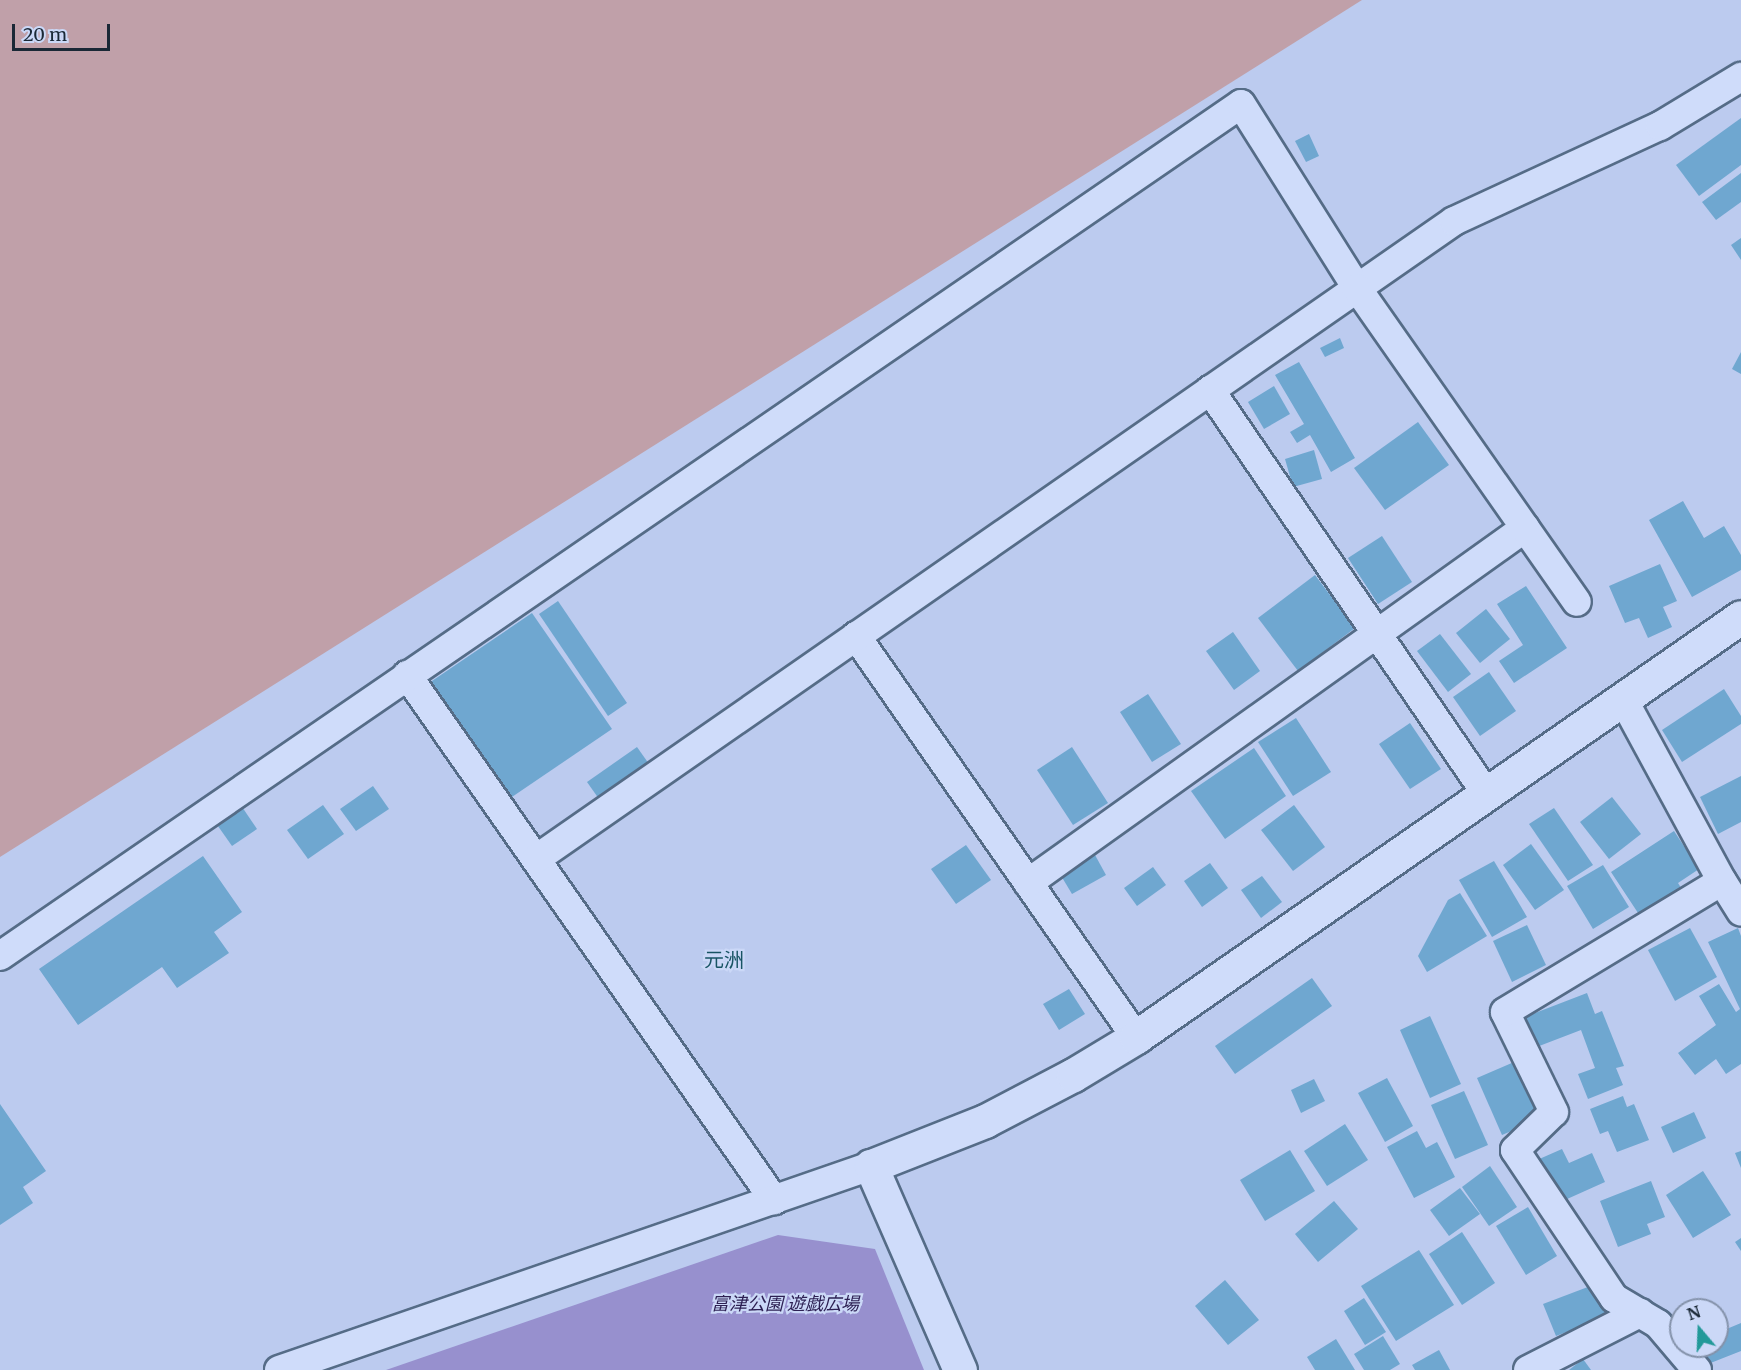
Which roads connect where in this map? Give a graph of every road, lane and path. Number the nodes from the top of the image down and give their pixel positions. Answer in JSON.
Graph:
{"nodes":[{"id":1,"x":1741,"y":77,"type":"edge"},
{"id":2,"x":1357,"y":288,"type":"junction"},
{"id":3,"x":1210,"y":390,"type":"junction"},
{"id":4,"x":1525,"y":528,"type":"junction"},
{"id":5,"x":1577,"y":602,"type":"dead end"},
{"id":6,"x":1741,"y":617,"type":"edge"},
{"id":7,"x":1377,"y":634,"type":"junction"},
{"id":8,"x":856,"y":636,"type":"junction"},
{"id":9,"x":407,"y":675,"type":"junction"},
{"id":10,"x":1623,"y":699,"type":"junction"},
{"id":11,"x":1486,"y":794,"type":"junction"},
{"id":12,"x":536,"y":859,"type":"junction"},
{"id":13,"x":1722,"y":881,"type":"junction"},
{"id":14,"x":1028,"y":883,"type":"junction"},
{"id":15,"x":1741,"y":912,"type":"edge"},
{"id":16,"x":0,"y":956,"type":"edge"},
{"id":17,"x":1136,"y":1037,"type":"junction"},
{"id":18,"x":872,"y":1166,"type":"junction"},
{"id":19,"x":774,"y":1200,"type":"junction"},
{"id":20,"x":1640,"y":1313,"type":"junction"},
{"id":21,"x":279,"y":1370,"type":"edge"},
{"id":22,"x":960,"y":1370,"type":"edge"},
{"id":23,"x":1528,"y":1370,"type":"edge"},
{"id":24,"x":1696,"y":1370,"type":"edge"}],
"edges":[{"from":1,"to":2,"type":"street"},
{"from":2,"to":3,"type":"street"},
{"from":2,"to":4,"type":"street"},
{"from":2,"to":9,"type":"street"},
{"from":3,"to":7,"type":"street"},
{"from":3,"to":8,"type":"street"},
{"from":4,"to":5,"type":"street"},
{"from":4,"to":7,"type":"street"},
{"from":6,"to":10,"type":"street"},
{"from":7,"to":11,"type":"street"},
{"from":7,"to":14,"type":"street"},
{"from":8,"to":12,"type":"street"},
{"from":8,"to":14,"type":"street"},
{"from":9,"to":12,"type":"street"},
{"from":9,"to":16,"type":"street"},
{"from":10,"to":11,"type":"street"},
{"from":10,"to":13,"type":"street"},
{"from":11,"to":17,"type":"street"},
{"from":12,"to":19,"type":"street"},
{"from":13,"to":15,"type":"street"},
{"from":13,"to":20,"type":"street"},
{"from":14,"to":17,"type":"street"},
{"from":17,"to":18,"type":"street"},
{"from":18,"to":19,"type":"street"},
{"from":18,"to":22,"type":"street"},
{"from":19,"to":21,"type":"street"},
{"from":20,"to":23,"type":"street"},
{"from":20,"to":24,"type":"street"}]}
